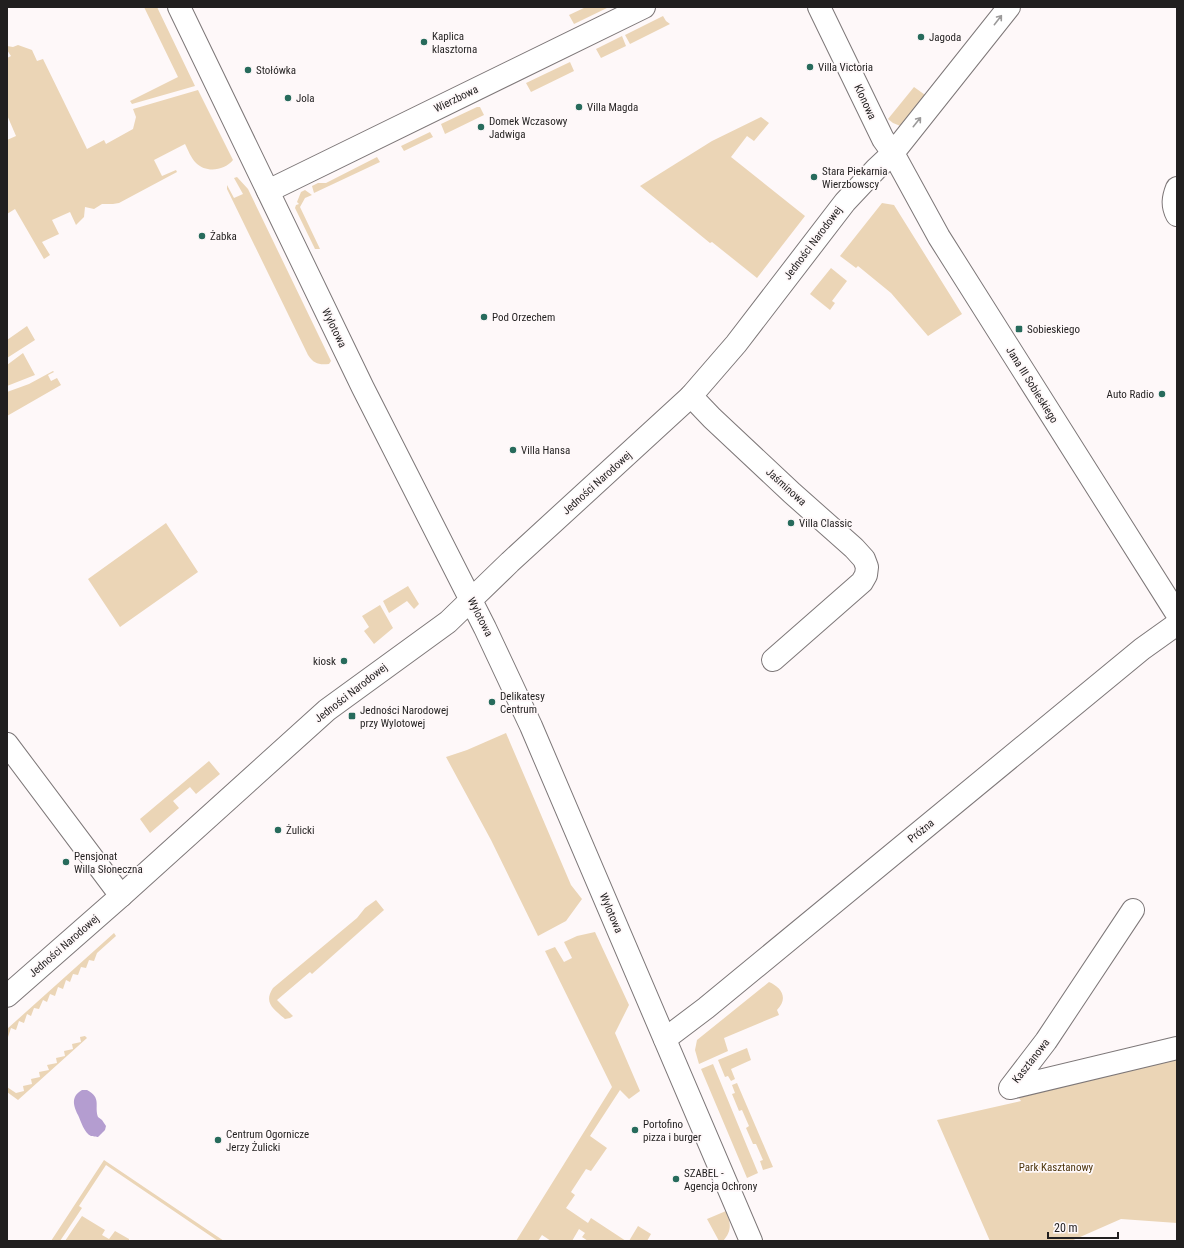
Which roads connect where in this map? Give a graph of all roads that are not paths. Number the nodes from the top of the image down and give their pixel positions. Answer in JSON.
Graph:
{"nodes":[{"id":1,"x":179,"y":7,"type":"edge"},
{"id":2,"x":644,"y":7,"type":"edge"},
{"id":3,"x":819,"y":7,"type":"edge"},
{"id":4,"x":1009,"y":7,"type":"edge"},
{"id":5,"x":893,"y":153,"type":"junction"},
{"id":6,"x":1177,"y":188,"type":"edge"},
{"id":7,"x":268,"y":191,"type":"junction"},
{"id":8,"x":1177,"y":215,"type":"edge"},
{"id":9,"x":691,"y":396,"type":"junction"},
{"id":10,"x":471,"y":600,"type":"junction"},
{"id":11,"x":1177,"y":614,"type":"edge"},
{"id":12,"x":1177,"y":624,"type":"edge"},
{"id":13,"x":773,"y":660,"type":"dead end"},
{"id":14,"x":7,"y":744,"type":"edge"},
{"id":15,"x":121,"y":896,"type":"junction"},
{"id":16,"x":1133,"y":910,"type":"dead end"},
{"id":17,"x":7,"y":996,"type":"edge"},
{"id":18,"x":665,"y":1039,"type":"junction"},
{"id":19,"x":1177,"y":1048,"type":"edge"},
{"id":20,"x":752,"y":1241,"type":"edge"}],
"edges":[{"from":1,"to":7,"type":"street","name":"Wylotowa"},
{"from":2,"to":7,"type":"street","name":"Wierzbowa"},
{"from":3,"to":5,"type":"street","name":"Klonowa"},
{"from":5,"to":4,"type":"street","name":"Jedności Narodowej","one_way":true},
{"from":5,"to":9,"type":"street","name":"Jedności Narodowej"},
{"from":5,"to":11,"type":"street","name":"Jana III Sobieskiego"},
{"from":6,"to":8,"type":"street"},
{"from":7,"to":10,"type":"street","name":"Wylotowa"},
{"from":9,"to":10,"type":"street","name":"Jedności Narodowej"},
{"from":9,"to":13,"type":"street","name":"Jaśminowa"},
{"from":10,"to":15,"type":"street","name":"Jedności Narodowej"},
{"from":10,"to":18,"type":"street","name":"Wylotowa"},
{"from":12,"to":18,"type":"street","name":"Próżna"},
{"from":14,"to":15,"type":"street"},
{"from":15,"to":17,"type":"street","name":"Jedności Narodowej"},
{"from":16,"to":19,"type":"street","name":"Kasztanowa"},
{"from":18,"to":20,"type":"street","name":"Wylotowa"}]}
